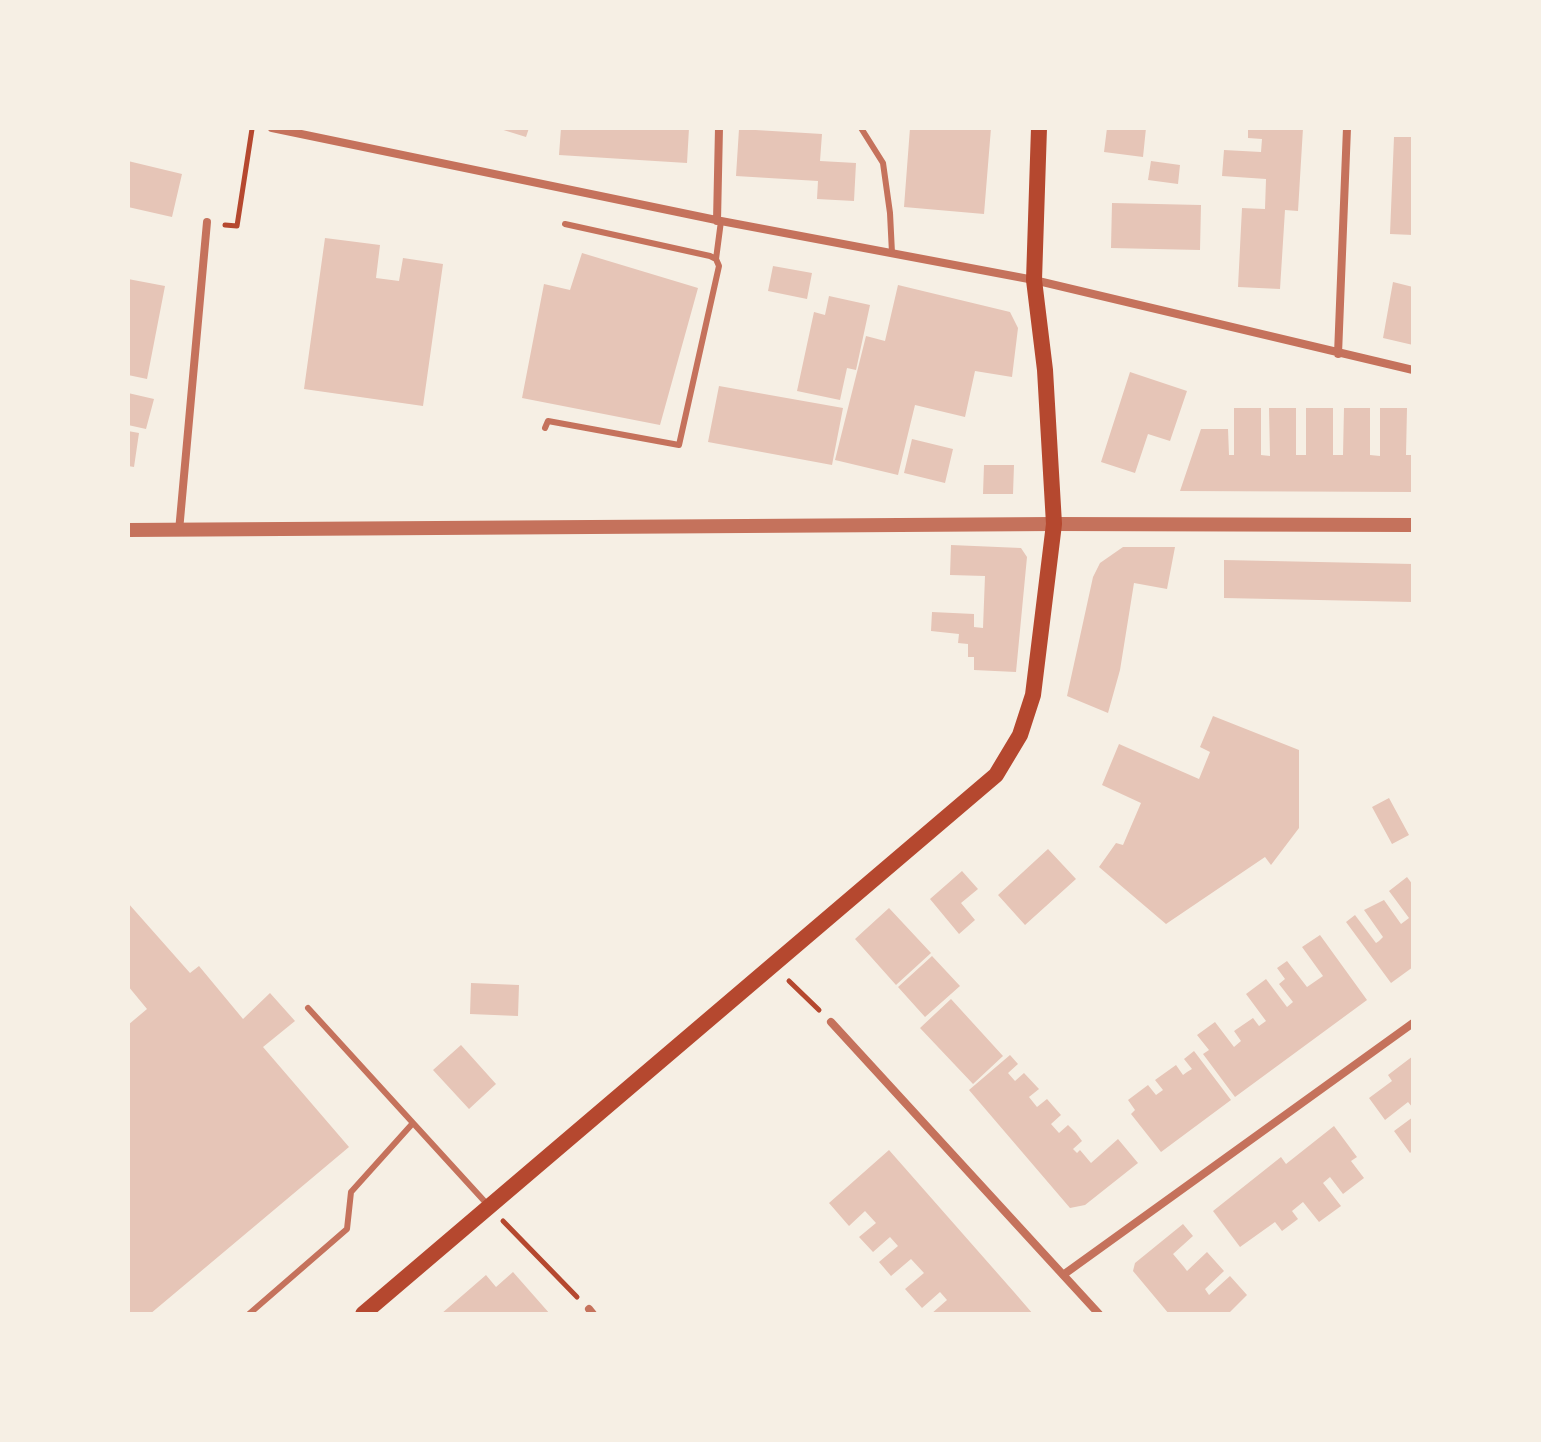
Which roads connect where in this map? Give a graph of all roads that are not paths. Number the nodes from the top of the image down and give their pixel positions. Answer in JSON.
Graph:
{"nodes":[{"id":1,"x":272,"y":128,"type":"edge"},
{"id":2,"x":719,"y":128,"type":"edge"},
{"id":3,"x":861,"y":128,"type":"edge"},
{"id":4,"x":1039,"y":128,"type":"edge"},
{"id":5,"x":1347,"y":128,"type":"edge"},
{"id":6,"x":719,"y":221,"type":"junction"},
{"id":7,"x":207,"y":222,"type":"road end"},
{"id":8,"x":565,"y":224,"type":"dead end"},
{"id":9,"x":892,"y":253,"type":"junction"},
{"id":10,"x":716,"y":259,"type":"junction"},
{"id":11,"x":1034,"y":280,"type":"junction"},
{"id":12,"x":1338,"y":354,"type":"junction"},
{"id":13,"x":1413,"y":370,"type":"edge"},
{"id":14,"x":545,"y":428,"type":"dead end"},
{"id":15,"x":1054,"y":524,"type":"junction"},
{"id":16,"x":1413,"y":525,"type":"edge"},
{"id":17,"x":128,"y":530,"type":"edge"},
{"id":18,"x":179,"y":532,"type":"junction"},
{"id":19,"x":308,"y":1008,"type":"dead end"},
{"id":20,"x":831,"y":1022,"type":"road end"},
{"id":21,"x":1413,"y":1023,"type":"edge"},
{"id":22,"x":413,"y":1123,"type":"junction"},
{"id":23,"x":489,"y":1207,"type":"junction"},
{"id":24,"x":1063,"y":1275,"type":"junction"},
{"id":25,"x":249,"y":1314,"type":"edge"},
{"id":26,"x":363,"y":1314,"type":"edge"},
{"id":27,"x":1099,"y":1314,"type":"edge"}],
"edges":[{"from":1,"to":6,"type":"street"},
{"from":2,"to":6,"type":"street"},
{"from":3,"to":9,"type":"lane"},
{"from":4,"to":11,"type":"main road"},
{"from":5,"to":12,"type":"street"},
{"from":6,"to":9,"type":"street"},
{"from":6,"to":10,"type":"lane"},
{"from":7,"to":18,"type":"street"},
{"from":8,"to":10,"type":"lane"},
{"from":9,"to":11,"type":"street"},
{"from":10,"to":14,"type":"lane"},
{"from":11,"to":12,"type":"street"},
{"from":11,"to":15,"type":"main road"},
{"from":12,"to":13,"type":"street"},
{"from":15,"to":16,"type":"street"},
{"from":15,"to":18,"type":"street"},
{"from":15,"to":23,"type":"main road"},
{"from":17,"to":18,"type":"street"},
{"from":19,"to":22,"type":"lane"},
{"from":20,"to":24,"type":"street"},
{"from":21,"to":24,"type":"street"},
{"from":22,"to":23,"type":"lane"},
{"from":22,"to":25,"type":"lane"},
{"from":23,"to":26,"type":"main road"},
{"from":24,"to":27,"type":"street"}]}
